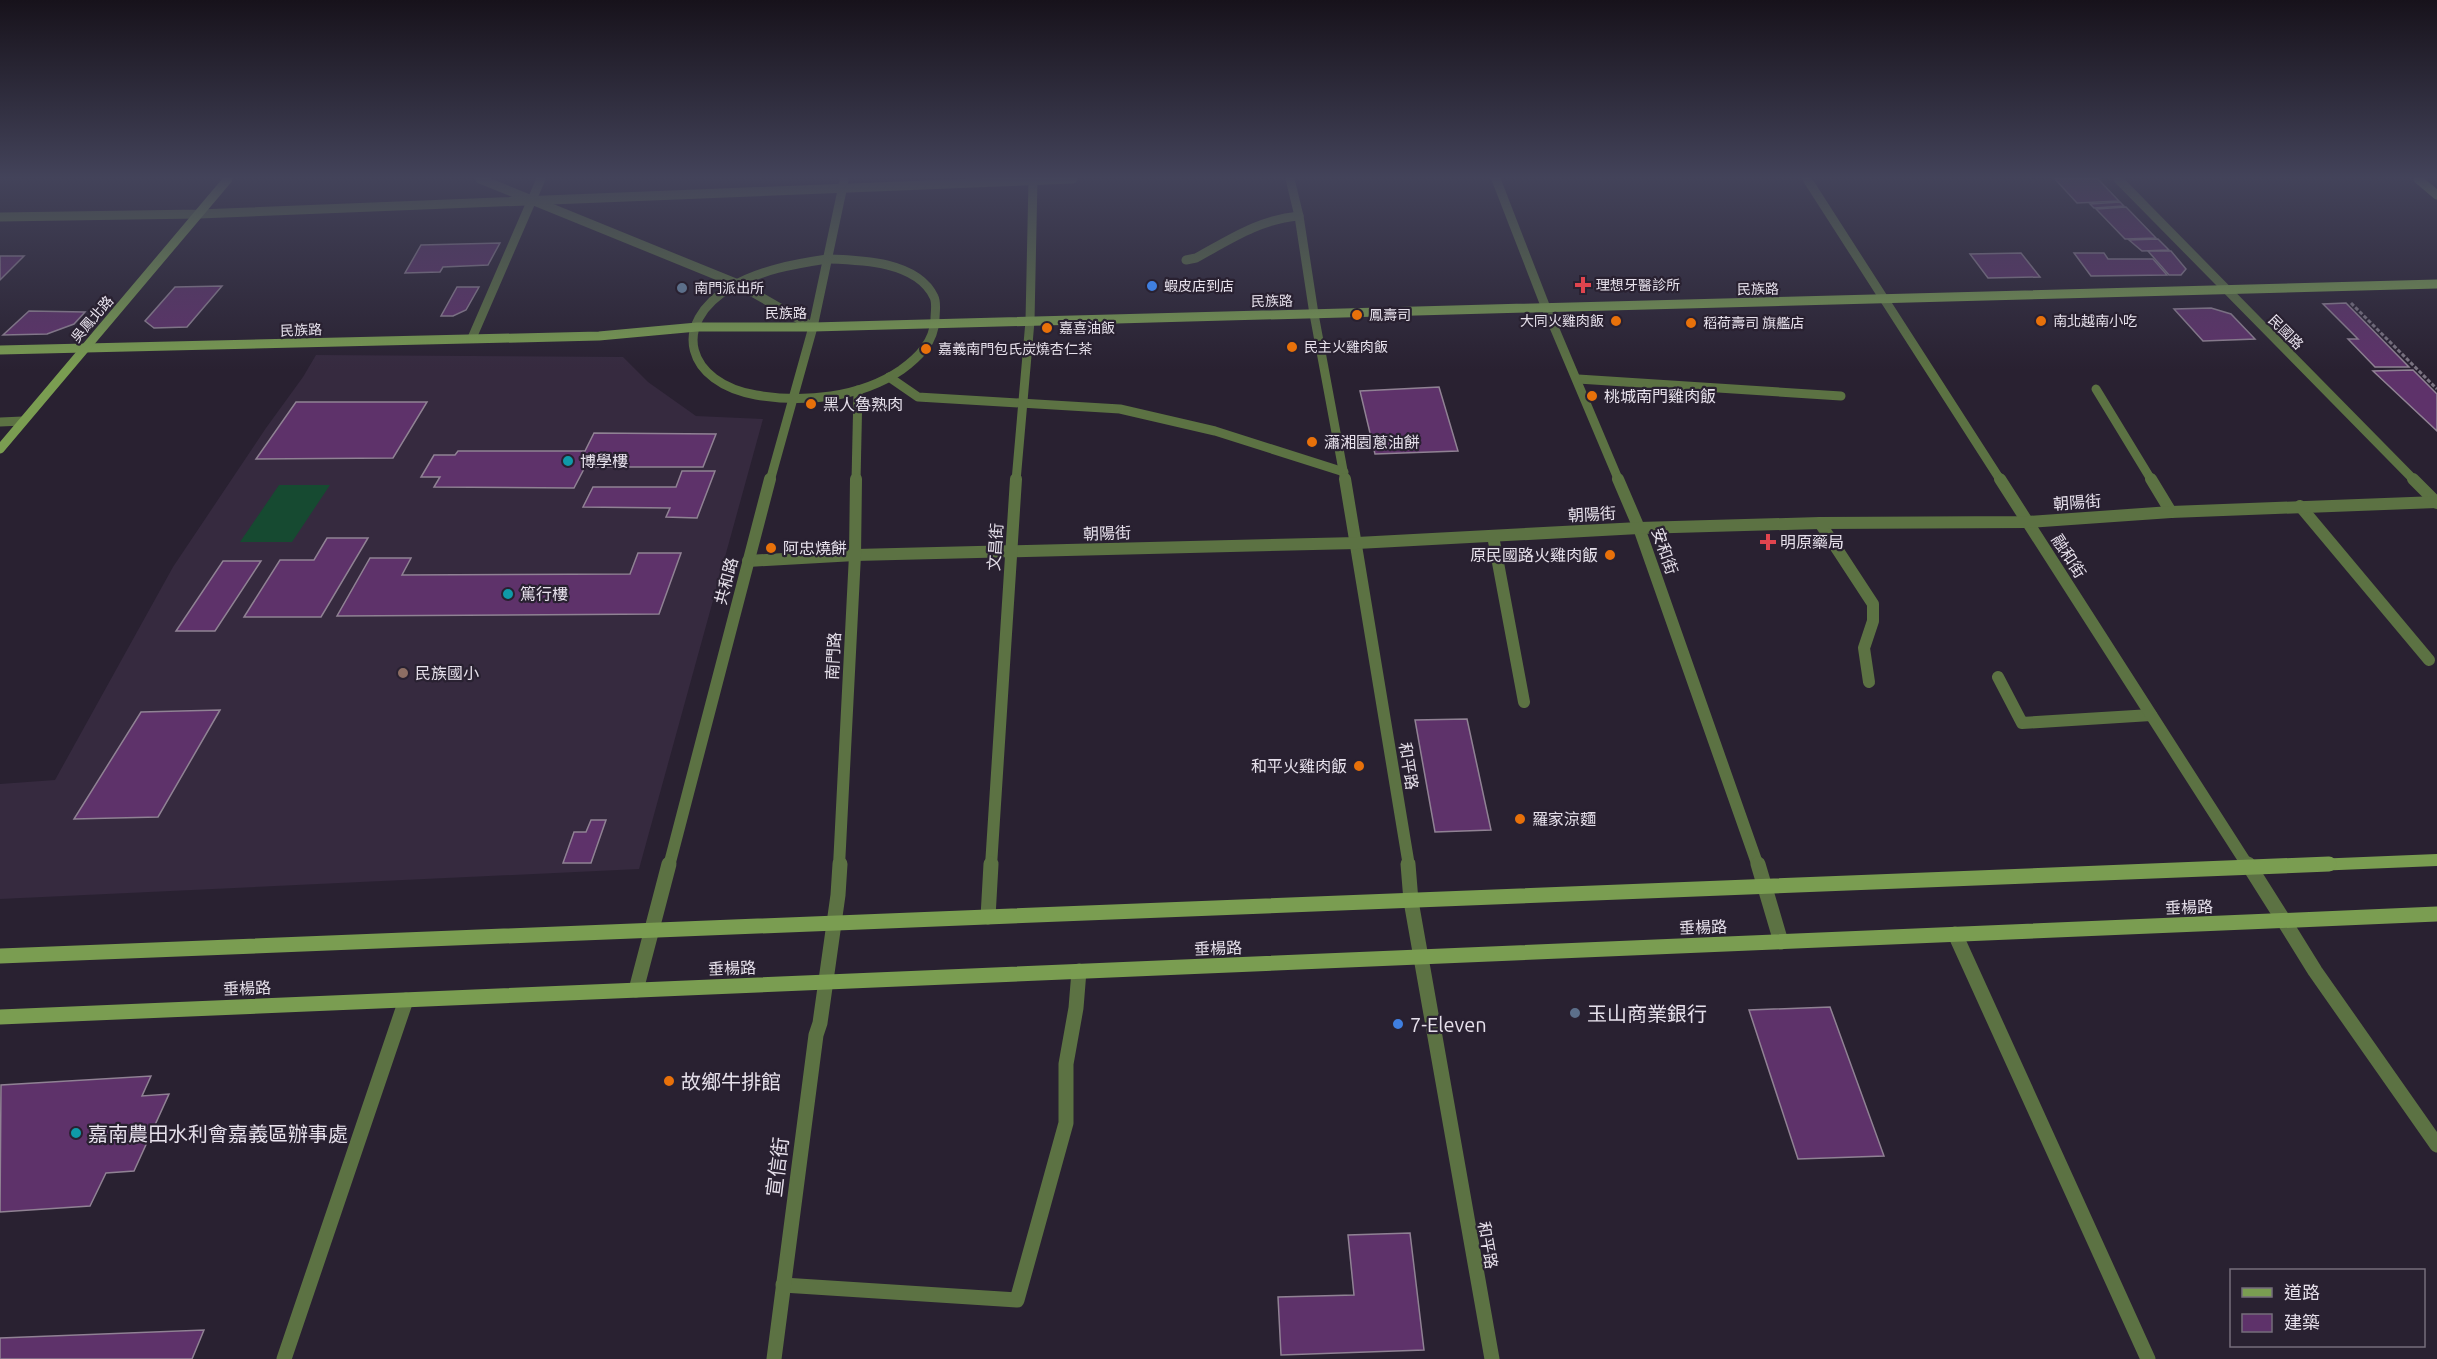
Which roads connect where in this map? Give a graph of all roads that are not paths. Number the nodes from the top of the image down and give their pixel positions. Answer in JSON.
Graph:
{"nodes":[{"id":1,"x":175,"y":242,"type":"edge"},
{"id":2,"x":513,"y":242,"type":"edge"},
{"id":3,"x":637,"y":242,"type":"edge"},
{"id":4,"x":831,"y":242,"type":"edge"},
{"id":5,"x":1032,"y":242,"type":"edge"},
{"id":6,"x":1225,"y":242,"type":"edge"},
{"id":7,"x":1303,"y":242,"type":"edge"},
{"id":8,"x":1521,"y":242,"type":"edge"},
{"id":9,"x":1847,"y":242,"type":"edge"},
{"id":10,"x":2180,"y":242,"type":"edge"},
{"id":11,"x":827,"y":259,"type":"junction"},
{"id":12,"x":1186,"y":260,"type":"dead end"},
{"id":13,"x":738,"y":284,"type":"junction"},
{"id":14,"x":2437,"y":284,"type":"edge"},
{"id":15,"x":2227,"y":290,"type":"junction"},
{"id":16,"x":1883,"y":299,"type":"junction"},
{"id":17,"x":1546,"y":308,"type":"junction"},
{"id":18,"x":1314,"y":314,"type":"junction"},
{"id":19,"x":1030,"y":321,"type":"junction"},
{"id":20,"x":935,"y":323,"type":"junction"},
{"id":21,"x":697,"y":327,"type":"junction"},
{"id":22,"x":813,"y":327,"type":"junction"},
{"id":23,"x":472,"y":338,"type":"junction"},
{"id":24,"x":84,"y":349,"type":"junction"},
{"id":25,"x":0,"y":350,"type":"edge"},
{"id":26,"x":889,"y":377,"type":"junction"},
{"id":27,"x":1578,"y":379,"type":"junction"},
{"id":28,"x":2096,"y":389,"type":"dead end"},
{"id":29,"x":858,"y":390,"type":"junction"},
{"id":30,"x":1841,"y":396,"type":"dead end"},
{"id":31,"x":791,"y":400,"type":"junction"},
{"id":32,"x":1022,"y":403,"type":"junction"},
{"id":33,"x":0,"y":422,"type":"edge"},
{"id":34,"x":23,"y":422,"type":"junction"},
{"id":35,"x":0,"y":449,"type":"edge"},
{"id":36,"x":1344,"y":472,"type":"junction"},
{"id":37,"x":2437,"y":502,"type":"edge"},
{"id":38,"x":2300,"y":506,"type":"junction"},
{"id":39,"x":2171,"y":512,"type":"junction"},
{"id":40,"x":2027,"y":522,"type":"junction"},
{"id":41,"x":1820,"y":524,"type":"junction"},
{"id":42,"x":1639,"y":528,"type":"junction"},
{"id":43,"x":1493,"y":536,"type":"junction"},
{"id":44,"x":1357,"y":543,"type":"junction"},
{"id":45,"x":1010,"y":553,"type":"junction"},
{"id":46,"x":855,"y":555,"type":"junction"},
{"id":47,"x":748,"y":561,"type":"junction"},
{"id":48,"x":2429,"y":660,"type":"dead end"},
{"id":49,"x":1998,"y":677,"type":"dead end"},
{"id":50,"x":1869,"y":682,"type":"dead end"},
{"id":51,"x":1524,"y":702,"type":"dead end"},
{"id":52,"x":2151,"y":715,"type":"junction"},
{"id":53,"x":2437,"y":860,"type":"edge"},
{"id":54,"x":2249,"y":868,"type":"junction"},
{"id":55,"x":1766,"y":886,"type":"junction"},
{"id":56,"x":1411,"y":901,"type":"junction"},
{"id":57,"x":2437,"y":914,"type":"edge"},
{"id":58,"x":988,"y":917,"type":"junction"},
{"id":59,"x":2284,"y":921,"type":"junction"},
{"id":60,"x":835,"y":923,"type":"junction"},
{"id":61,"x":652,"y":931,"type":"junction"},
{"id":62,"x":1955,"y":934,"type":"junction"},
{"id":63,"x":1781,"y":942,"type":"junction"},
{"id":64,"x":0,"y":956,"type":"edge"},
{"id":65,"x":1421,"y":957,"type":"junction"},
{"id":66,"x":1079,"y":971,"type":"junction"},
{"id":67,"x":826,"y":982,"type":"junction"},
{"id":68,"x":636,"y":990,"type":"junction"},
{"id":69,"x":406,"y":1000,"type":"junction"},
{"id":70,"x":0,"y":1017,"type":"edge"},
{"id":71,"x":2437,"y":1145,"type":"edge"},
{"id":72,"x":783,"y":1285,"type":"junction"},
{"id":73,"x":284,"y":1359,"type":"edge"},
{"id":74,"x":774,"y":1359,"type":"edge"},
{"id":75,"x":1492,"y":1359,"type":"edge"},
{"id":76,"x":2148,"y":1359,"type":"edge"}],
"edges":[{"from":1,"to":24,"type":"street","name":"吳鳳北路"},
{"from":2,"to":23,"type":"street"},
{"from":3,"to":13,"type":"street"},
{"from":4,"to":11,"type":"street","name":"共和路"},
{"from":5,"to":19,"type":"street","name":"文昌街"},
{"from":6,"to":12,"type":"street"},
{"from":7,"to":18,"type":"street","name":"和平路"},
{"from":8,"to":17,"type":"street","name":"安和街"},
{"from":9,"to":16,"type":"street","name":"融和街"},
{"from":10,"to":15,"type":"street","name":"民國路"},
{"from":11,"to":13,"type":"street"},
{"from":11,"to":20,"type":"street"},
{"from":11,"to":22,"type":"street","name":"共和路"},
{"from":13,"to":21,"type":"street"},
{"from":13,"to":22,"type":"street"},
{"from":14,"to":15,"type":"street","name":"民族路"},
{"from":15,"to":16,"type":"street","name":"民族路"},
{"from":15,"to":37,"type":"street","name":"民國路"},
{"from":16,"to":17,"type":"street","name":"民族路"},
{"from":16,"to":40,"type":"street","name":"融和街"},
{"from":17,"to":18,"type":"street","name":"民族路"},
{"from":17,"to":27,"type":"street","name":"安和街"},
{"from":18,"to":19,"type":"street","name":"民族路"},
{"from":18,"to":36,"type":"street","name":"和平路"},
{"from":19,"to":20,"type":"street","name":"民族路"},
{"from":19,"to":32,"type":"street","name":"文昌街"},
{"from":20,"to":22,"type":"street","name":"民族路"},
{"from":20,"to":26,"type":"street"},
{"from":21,"to":22,"type":"street","name":"民族路"},
{"from":21,"to":23,"type":"street","name":"民族路"},
{"from":21,"to":31,"type":"street"},
{"from":22,"to":31,"type":"street","name":"共和路"},
{"from":23,"to":24,"type":"street","name":"民族路"},
{"from":24,"to":25,"type":"street","name":"民族路"},
{"from":24,"to":34,"type":"street","name":"吳鳳北路"},
{"from":26,"to":29,"type":"street"},
{"from":26,"to":32,"type":"street"},
{"from":27,"to":30,"type":"street"},
{"from":27,"to":42,"type":"street","name":"安和街"},
{"from":28,"to":39,"type":"street"},
{"from":29,"to":31,"type":"street"},
{"from":29,"to":46,"type":"street","name":"南門路"},
{"from":31,"to":47,"type":"street","name":"共和路"},
{"from":32,"to":36,"type":"street"},
{"from":32,"to":45,"type":"street","name":"文昌街"},
{"from":33,"to":34,"type":"street"},
{"from":34,"to":35,"type":"street","name":"吳鳳北路"},
{"from":36,"to":44,"type":"street","name":"和平路"},
{"from":37,"to":38,"type":"street","name":"朝陽街"},
{"from":38,"to":39,"type":"street","name":"朝陽街"},
{"from":38,"to":48,"type":"street"},
{"from":39,"to":40,"type":"street","name":"朝陽街"},
{"from":40,"to":41,"type":"street","name":"朝陽街"},
{"from":40,"to":52,"type":"street","name":"融和街"},
{"from":41,"to":42,"type":"street","name":"朝陽街"},
{"from":41,"to":50,"type":"street"},
{"from":42,"to":43,"type":"street","name":"朝陽街"},
{"from":42,"to":55,"type":"street","name":"安和街"},
{"from":43,"to":44,"type":"street","name":"朝陽街"},
{"from":43,"to":51,"type":"street"},
{"from":44,"to":45,"type":"street","name":"朝陽街"},
{"from":44,"to":56,"type":"street","name":"和平路"},
{"from":45,"to":46,"type":"street","name":"朝陽街"},
{"from":45,"to":58,"type":"street","name":"文昌街"},
{"from":46,"to":47,"type":"street","name":"朝陽街"},
{"from":46,"to":60,"type":"street","name":"南門路"},
{"from":47,"to":61,"type":"street","name":"共和路"},
{"from":49,"to":52,"type":"street"},
{"from":52,"to":54,"type":"street","name":"融和街"},
{"from":53,"to":54,"type":"street"},
{"from":54,"to":55,"type":"street"},
{"from":54,"to":59,"type":"street","name":"融和街"},
{"from":55,"to":56,"type":"street"},
{"from":55,"to":63,"type":"street","name":"安和街"},
{"from":56,"to":58,"type":"street"},
{"from":56,"to":65,"type":"street","name":"和平路"},
{"from":57,"to":59,"type":"street","name":"垂楊路"},
{"from":58,"to":60,"type":"street"},
{"from":59,"to":62,"type":"street","name":"垂楊路"},
{"from":59,"to":71,"type":"street","name":"融和街"},
{"from":60,"to":61,"type":"street"},
{"from":60,"to":67,"type":"street","name":"南門路"},
{"from":61,"to":64,"type":"street"},
{"from":61,"to":68,"type":"street","name":"共和路"},
{"from":62,"to":63,"type":"street","name":"垂楊路"},
{"from":62,"to":76,"type":"street"},
{"from":63,"to":65,"type":"street","name":"垂楊路"},
{"from":65,"to":66,"type":"street","name":"垂楊路"},
{"from":65,"to":75,"type":"street","name":"和平路"},
{"from":66,"to":67,"type":"street","name":"垂楊路"},
{"from":66,"to":72,"type":"street"},
{"from":67,"to":68,"type":"street","name":"垂楊路"},
{"from":67,"to":72,"type":"street","name":"宣信街"},
{"from":68,"to":69,"type":"street","name":"垂楊路"},
{"from":69,"to":70,"type":"street","name":"垂楊路"},
{"from":69,"to":73,"type":"street"},
{"from":72,"to":74,"type":"street","name":"宣信街"}]}
